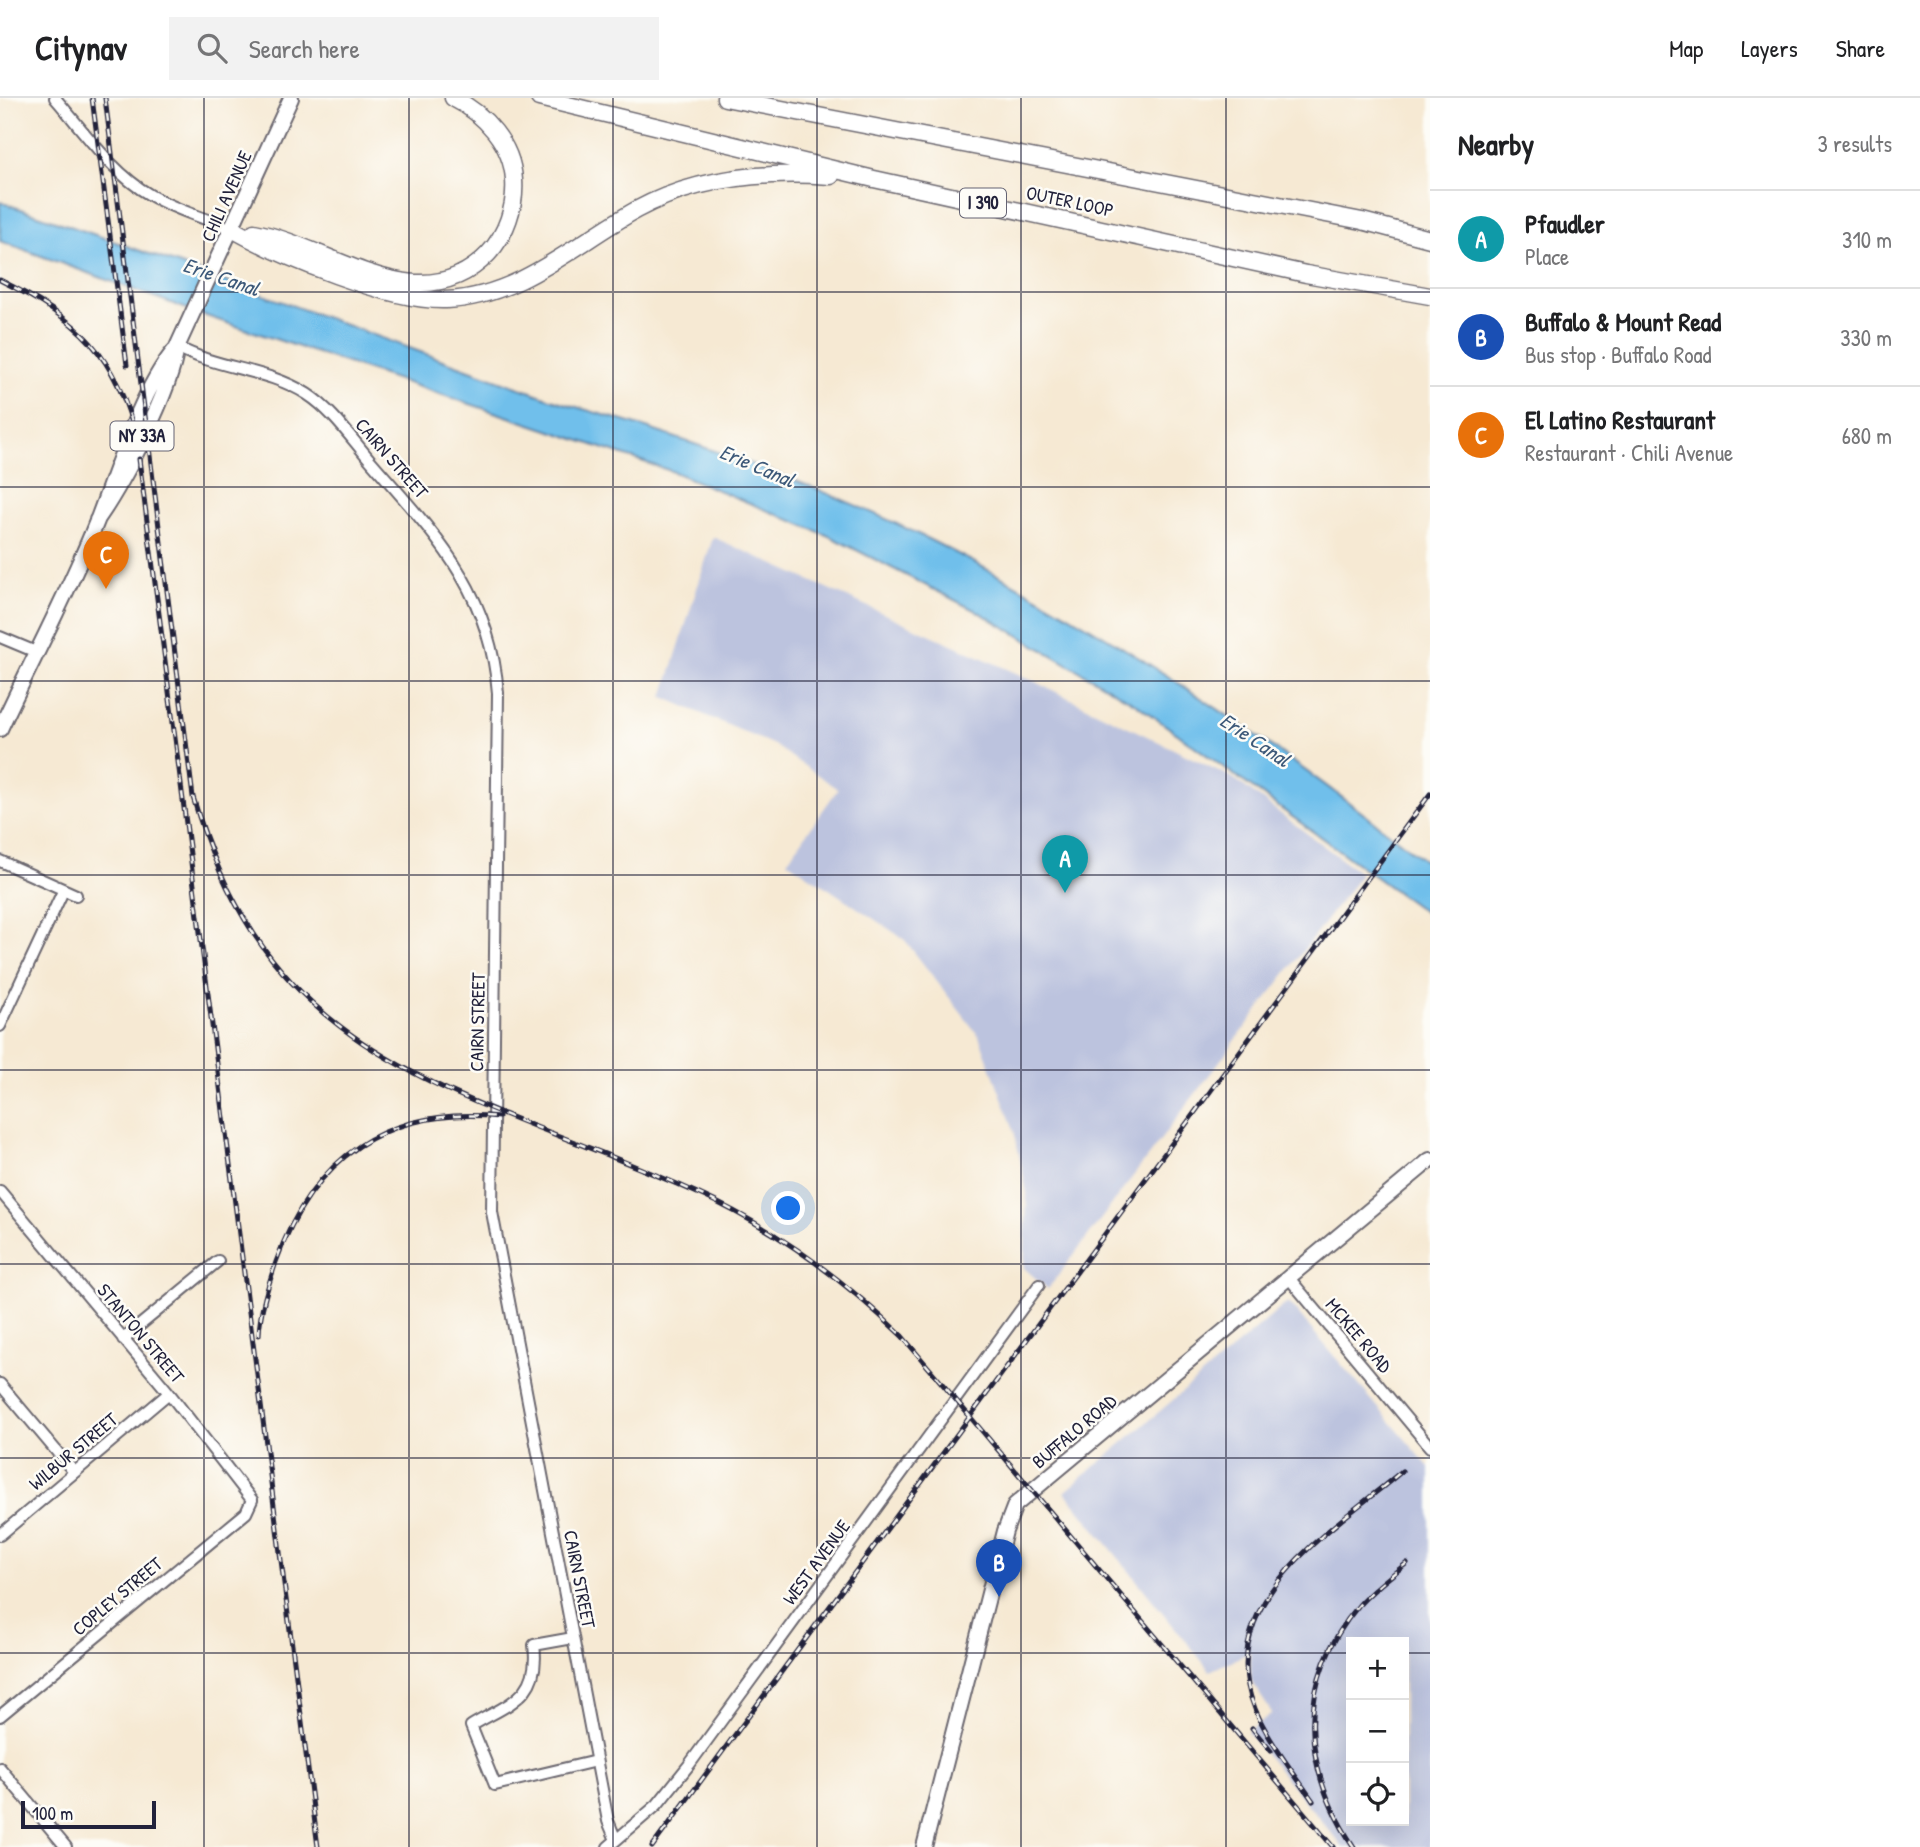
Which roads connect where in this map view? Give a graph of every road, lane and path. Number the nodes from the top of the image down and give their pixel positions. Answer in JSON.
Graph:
{"nodes":[{"id":1,"x":55,"y":98,"type":"edge"},
{"id":2,"x":291,"y":98,"type":"edge"},
{"id":3,"x":453,"y":98,"type":"edge"},
{"id":4,"x":539,"y":98,"type":"edge"},
{"id":5,"x":724,"y":98,"type":"edge"},
{"id":6,"x":783,"y":98,"type":"edge"},
{"id":7,"x":894,"y":129,"type":"junction"},
{"id":8,"x":874,"y":179,"type":"junction"},
{"id":9,"x":232,"y":229,"type":"junction"},
{"id":10,"x":1430,"y":239,"type":"edge"},
{"id":11,"x":1430,"y":296,"type":"edge"},
{"id":12,"x":177,"y":347,"type":"junction"},
{"id":13,"x":0,"y":637,"type":"edge"},
{"id":14,"x":36,"y":652,"type":"junction"},
{"id":15,"x":0,"y":730,"type":"edge"},
{"id":16,"x":0,"y":861,"type":"edge"},
{"id":17,"x":63,"y":891,"type":"junction"},
{"id":18,"x":76,"y":895,"type":"dead end"},
{"id":19,"x":0,"y":1026,"type":"edge"},
{"id":20,"x":1430,"y":1160,"type":"edge"},
{"id":21,"x":0,"y":1191,"type":"edge"},
{"id":22,"x":218,"y":1261,"type":"dead end"},
{"id":23,"x":1289,"y":1278,"type":"junction"},
{"id":24,"x":1038,"y":1285,"type":"dead end"},
{"id":25,"x":123,"y":1339,"type":"junction"},
{"id":26,"x":0,"y":1384,"type":"edge"},
{"id":27,"x":169,"y":1393,"type":"junction"},
{"id":28,"x":1430,"y":1447,"type":"edge"},
{"id":29,"x":74,"y":1472,"type":"junction"},
{"id":30,"x":252,"y":1500,"type":"joint"},
{"id":31,"x":0,"y":1535,"type":"edge"},
{"id":32,"x":573,"y":1637,"type":"junction"},
{"id":33,"x":0,"y":1716,"type":"edge"},
{"id":34,"x":596,"y":1761,"type":"junction"},
{"id":35,"x":0,"y":1768,"type":"edge"},
{"id":36,"x":612,"y":1844,"type":"edge"},
{"id":37,"x":66,"y":1847,"type":"edge"},
{"id":38,"x":924,"y":1847,"type":"edge"}],
"edges":[{"from":1,"to":9,"type":"street"},
{"from":2,"to":9,"type":"main road","name":"CHILI AVENUE","number":"NY 33A"},
{"from":3,"to":9,"type":"highway"},
{"from":4,"to":8,"type":"highway","name":"OUTER LOOP","number":"I 390"},
{"from":5,"to":7,"type":"highway","name":"OUTER LOOP"},
{"from":6,"to":7,"type":"highway"},
{"from":7,"to":10,"type":"highway","name":"OUTER LOOP"},
{"from":8,"to":9,"type":"highway"},
{"from":8,"to":11,"type":"highway","name":"OUTER LOOP","number":"I 390"},
{"from":9,"to":12,"type":"main road","name":"CHILI AVENUE","number":"NY 33A"},
{"from":12,"to":14,"type":"main road","name":"CHILI AVENUE","number":"NY 33A"},
{"from":12,"to":32,"type":"street","name":"CAIRN STREET"},
{"from":13,"to":14,"type":"street"},
{"from":14,"to":15,"type":"main road","name":"CHILI AVENUE","number":"NY 33A"},
{"from":16,"to":17,"type":"street"},
{"from":17,"to":18,"type":"street"},
{"from":17,"to":19,"type":"street"},
{"from":20,"to":23,"type":"main road","name":"BUFFALO ROAD"},
{"from":21,"to":25,"type":"street","name":"STANTON STREET"},
{"from":22,"to":25,"type":"street"},
{"from":23,"to":28,"type":"street","name":"MCKEE ROAD"},
{"from":23,"to":38,"type":"main road","name":"BUFFALO ROAD"},
{"from":24,"to":36,"type":"street","name":"WEST AVENUE"},
{"from":25,"to":27,"type":"street","name":"STANTON STREET"},
{"from":26,"to":29,"type":"street"},
{"from":27,"to":29,"type":"street","name":"WILBUR STREET"},
{"from":27,"to":30,"type":"street","name":"STANTON STREET"},
{"from":29,"to":31,"type":"street","name":"WILBUR STREET"},
{"from":30,"to":33,"type":"street","name":"COPLEY STREET"},
{"from":32,"to":34,"type":"street","name":"CAIRN STREET"},
{"from":32,"to":34,"type":"street"},
{"from":34,"to":36,"type":"street","name":"CAIRN STREET"},
{"from":35,"to":37,"type":"street"}]}
